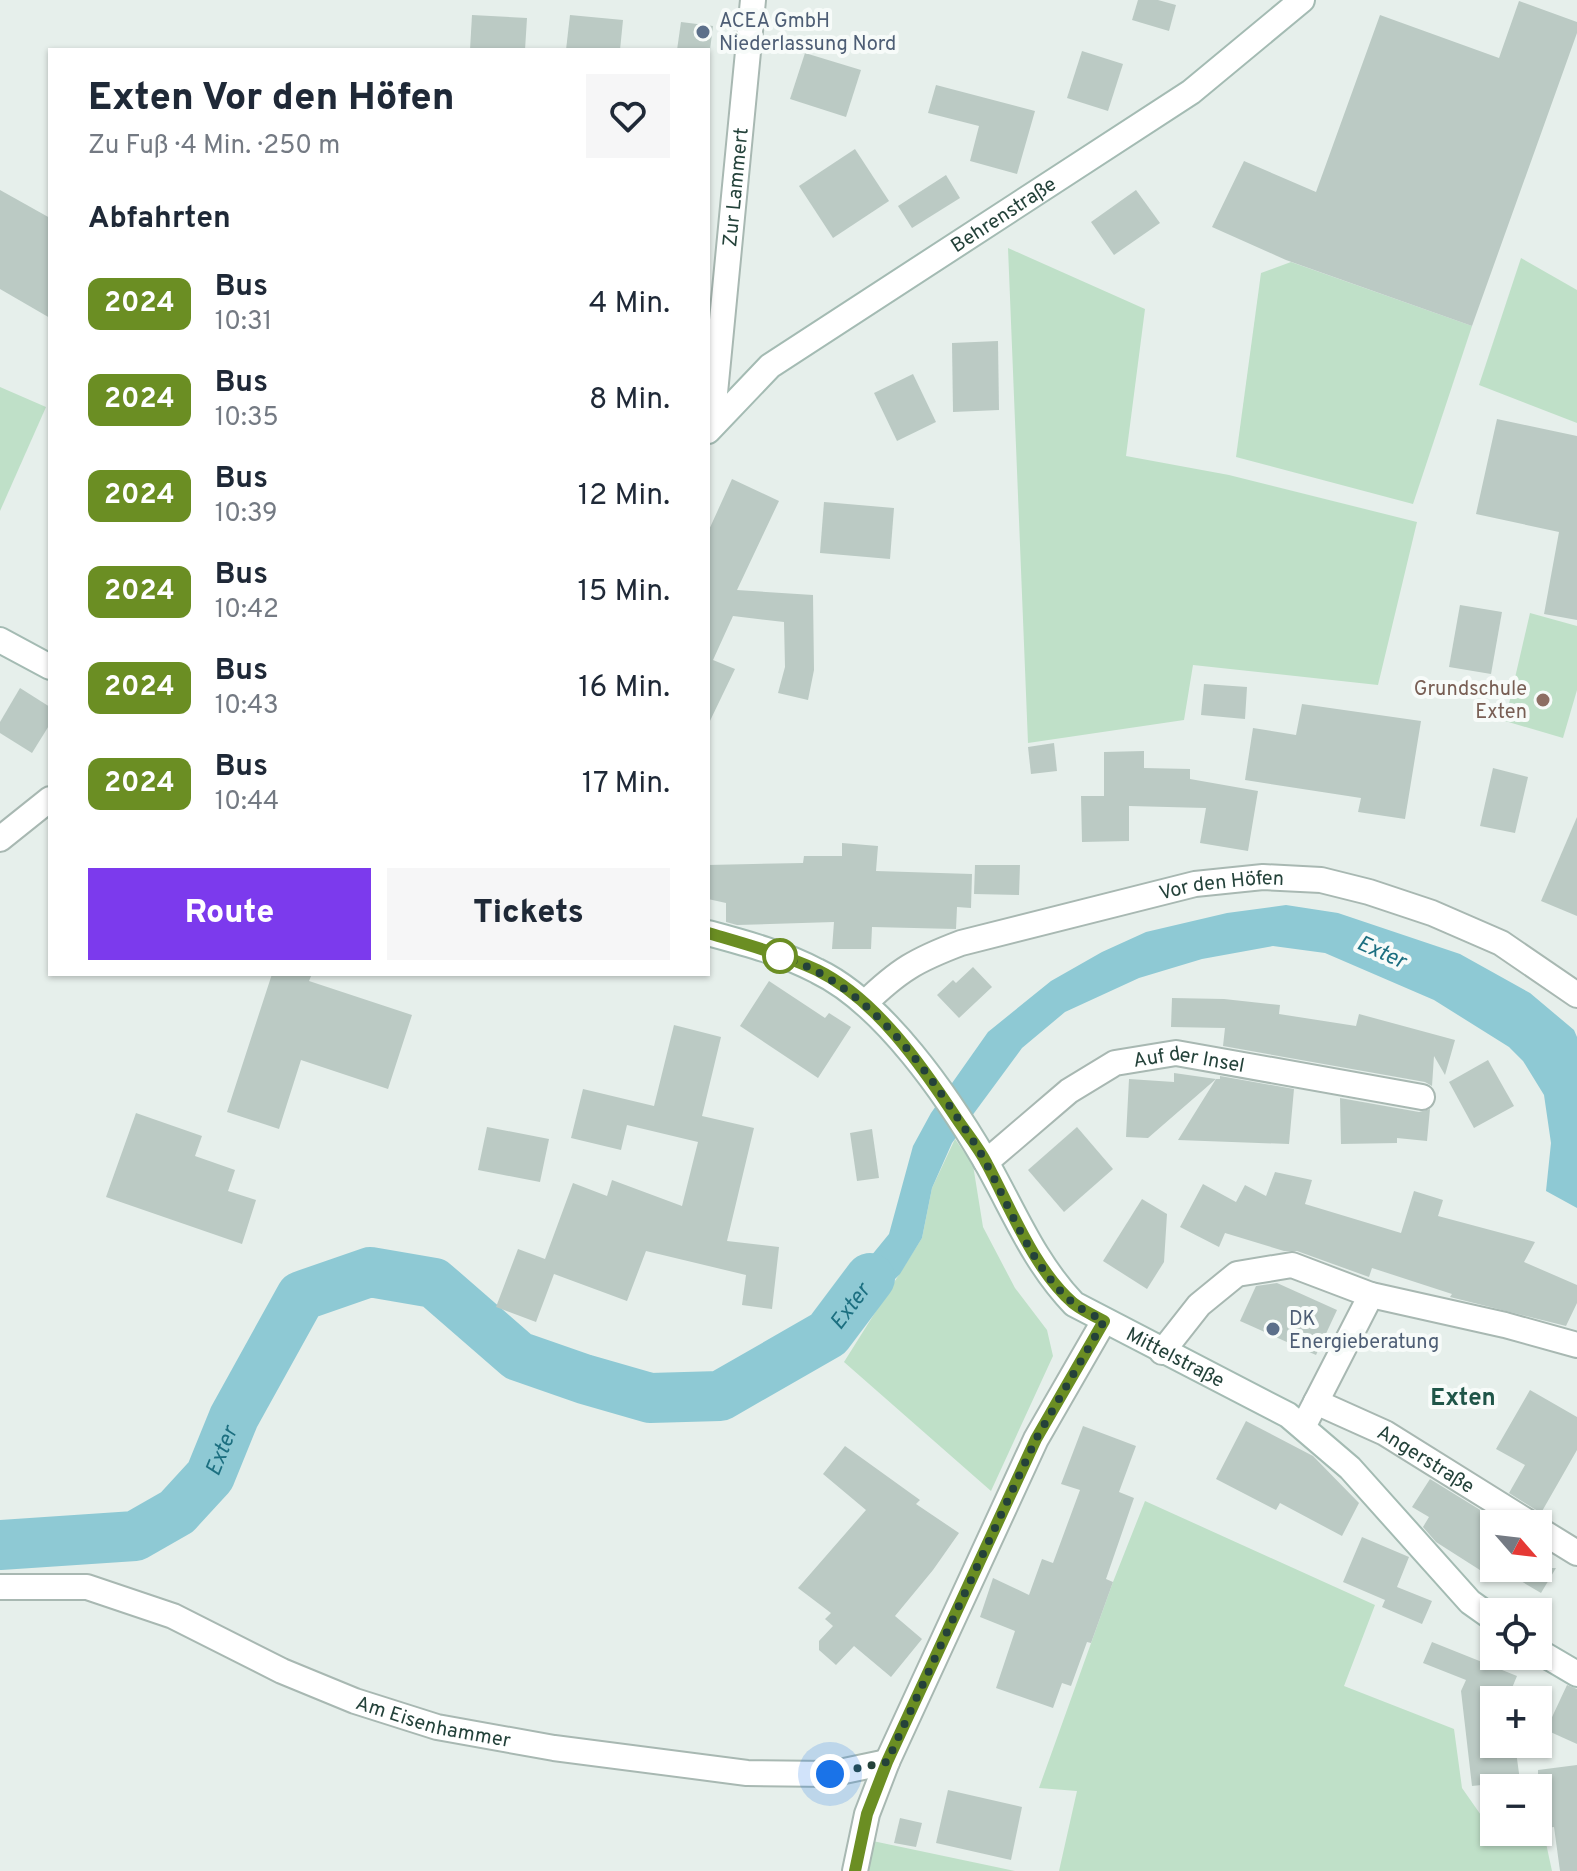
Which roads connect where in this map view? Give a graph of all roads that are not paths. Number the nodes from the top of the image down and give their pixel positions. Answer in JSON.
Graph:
{"nodes":[{"id":1,"x":753,"y":0,"type":"edge"},
{"id":2,"x":1302,"y":0,"type":"edge"},
{"id":3,"x":710,"y":427,"type":"edge"},
{"id":4,"x":0,"y":640,"type":"edge"},
{"id":5,"x":48,"y":666,"type":"edge"},
{"id":6,"x":48,"y":801,"type":"edge"},
{"id":7,"x":0,"y":839,"type":"edge"},
{"id":8,"x":710,"y":934,"type":"edge"},
{"id":9,"x":1577,"y":995,"type":"edge"},
{"id":10,"x":865,"y":1003,"type":"junction"},
{"id":11,"x":1422,"y":1097,"type":"dead end"},
{"id":12,"x":984,"y":1159,"type":"junction"},
{"id":13,"x":1371,"y":1295,"type":"junction"},
{"id":14,"x":1104,"y":1321,"type":"junction"},
{"id":15,"x":1577,"y":1345,"type":"edge"},
{"id":16,"x":1162,"y":1352,"type":"junction"},
{"id":17,"x":1316,"y":1402,"type":"junction"},
{"id":18,"x":1303,"y":1427,"type":"junction"},
{"id":19,"x":1509,"y":1510,"type":"edge"},
{"id":20,"x":1552,"y":1538,"type":"edge"},
{"id":21,"x":1577,"y":1553,"type":"edge"},
{"id":22,"x":0,"y":1587,"type":"edge"},
{"id":23,"x":1480,"y":1609,"type":"edge"},
{"id":24,"x":1552,"y":1659,"type":"edge"},
{"id":25,"x":1577,"y":1674,"type":"edge"},
{"id":26,"x":887,"y":1762,"type":"junction"},
{"id":27,"x":855,"y":1871,"type":"edge"}],
"edges":[{"from":1,"to":3,"type":"street","name":"Zur Lammert"},
{"from":2,"to":3,"type":"street","name":"Behrenstraße"},
{"from":4,"to":5,"type":"street"},
{"from":6,"to":7,"type":"street"},
{"from":8,"to":10,"type":"street","name":"Mittelstraße"},
{"from":9,"to":10,"type":"street","name":"Vor den Höfen"},
{"from":10,"to":12,"type":"street","name":"Mittelstraße"},
{"from":11,"to":12,"type":"street","name":"Auf der Insel"},
{"from":12,"to":14,"type":"street","name":"Mittelstraße"},
{"from":13,"to":15,"type":"street"},
{"from":13,"to":16,"type":"street"},
{"from":13,"to":17,"type":"street"},
{"from":14,"to":16,"type":"street","name":"Mittelstraße"},
{"from":14,"to":26,"type":"street"},
{"from":16,"to":18,"type":"street","name":"Mittelstraße"},
{"from":17,"to":18,"type":"street"},
{"from":17,"to":19,"type":"street","name":"Angerstraße"},
{"from":18,"to":23,"type":"street","name":"Mittelstraße"},
{"from":20,"to":21,"type":"street"},
{"from":22,"to":26,"type":"street","name":"Am Eisenhammer"},
{"from":24,"to":25,"type":"street"},
{"from":26,"to":27,"type":"street"}]}
